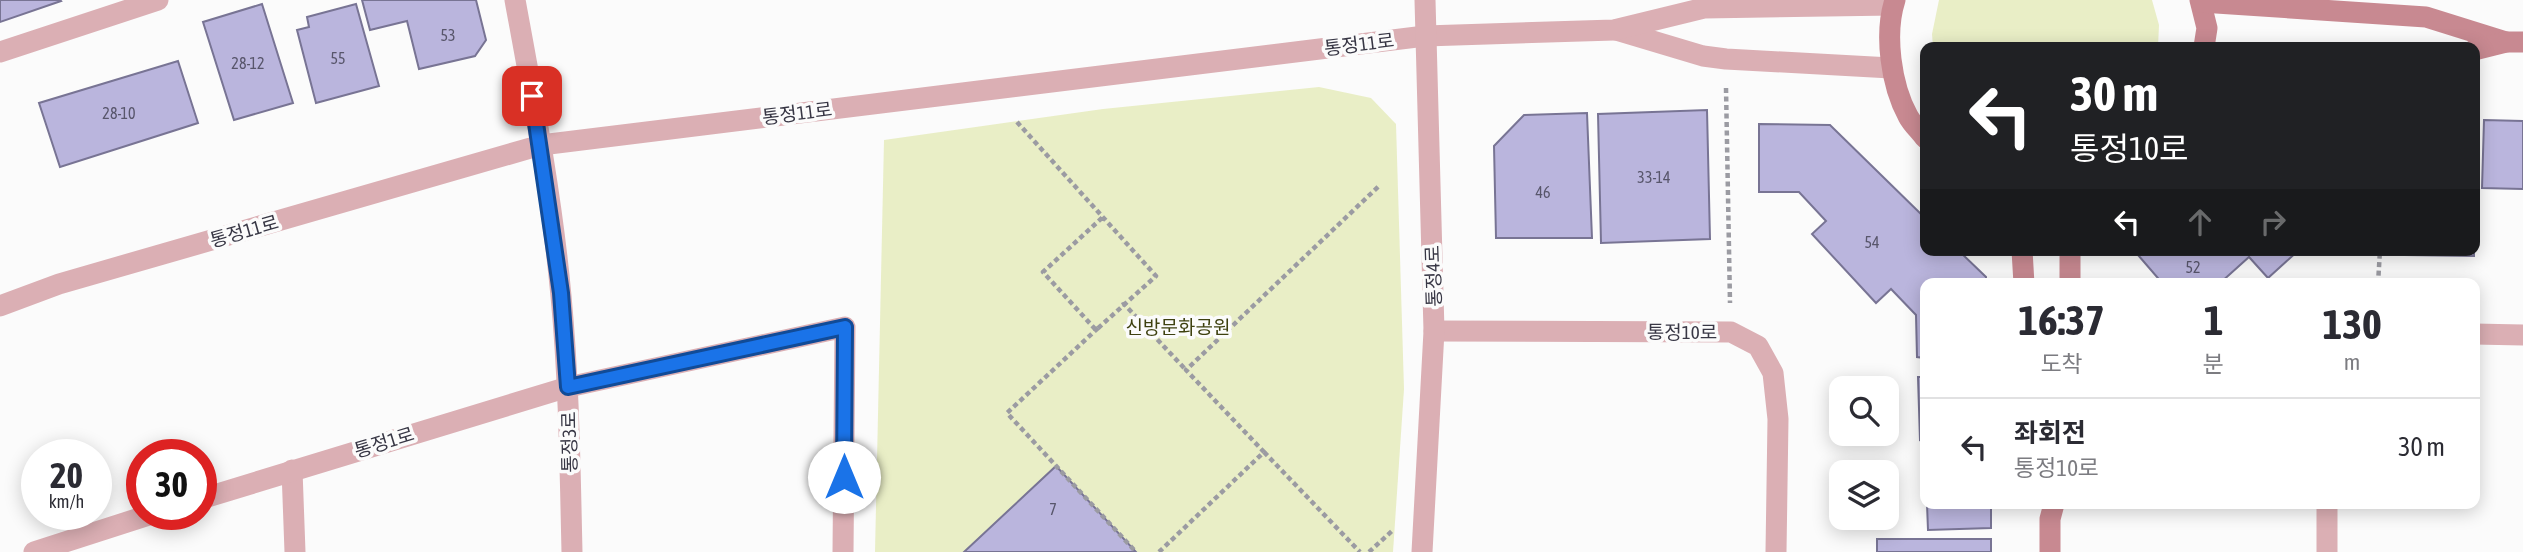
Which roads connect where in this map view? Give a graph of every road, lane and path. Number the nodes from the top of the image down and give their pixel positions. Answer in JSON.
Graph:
{"nodes":[{"id":1,"x":158,"y":0,"type":"edge"},
{"id":2,"x":515,"y":0,"type":"edge"},
{"id":3,"x":1425,"y":0,"type":"edge"},
{"id":4,"x":2200,"y":1,"type":"edge"},
{"id":5,"x":1894,"y":2,"type":"edge"},
{"id":6,"x":1615,"y":30,"type":"junction"},
{"id":7,"x":1425,"y":36,"type":"junction"},
{"id":8,"x":2205,"y":42,"type":"edge"},
{"id":9,"x":2514,"y":42,"type":"edge"},
{"id":10,"x":2480,"y":49,"type":"edge"},
{"id":11,"x":0,"y":52,"type":"edge"},
{"id":12,"x":1726,"y":60,"type":"junction"},
{"id":13,"x":1891,"y":68,"type":"junction"},
{"id":14,"x":1017,"y":122,"type":"dead end"},
{"id":15,"x":1920,"y":132,"type":"edge"},
{"id":16,"x":541,"y":145,"type":"junction"},
{"id":17,"x":1380,"y":185,"type":"dead end"},
{"id":18,"x":1103,"y":217,"type":"junction"},
{"id":19,"x":2022,"y":256,"type":"edge"},
{"id":20,"x":2070,"y":256,"type":"edge"},
{"id":21,"x":2380,"y":256,"type":"edge"},
{"id":22,"x":2024,"y":278,"type":"edge"},
{"id":23,"x":2070,"y":278,"type":"edge"},
{"id":24,"x":2378,"y":278,"type":"edge"},
{"id":25,"x":1124,"y":304,"type":"junction"},
{"id":26,"x":0,"y":306,"type":"edge"},
{"id":27,"x":1096,"y":330,"type":"junction"},
{"id":28,"x":1434,"y":331,"type":"junction"},
{"id":29,"x":1731,"y":332,"type":"junction"},
{"id":30,"x":2480,"y":334,"type":"edge"},
{"id":31,"x":2523,"y":335,"type":"edge"},
{"id":32,"x":1186,"y":370,"type":"junction"},
{"id":33,"x":568,"y":387,"type":"junction"},
{"id":34,"x":1264,"y":452,"type":"junction"},
{"id":35,"x":292,"y":470,"type":"junction"},
{"id":36,"x":217,"y":494,"type":"edge"},
{"id":37,"x":2050,"y":509,"type":"edge"},
{"id":38,"x":2327,"y":509,"type":"edge"},
{"id":39,"x":126,"y":522,"type":"edge"},
{"id":40,"x":1395,"y":529,"type":"dead end"},
{"id":41,"x":34,"y":552,"type":"edge"},
{"id":42,"x":295,"y":552,"type":"edge"},
{"id":43,"x":572,"y":552,"type":"edge"},
{"id":44,"x":843,"y":552,"type":"edge"},
{"id":45,"x":1136,"y":552,"type":"edge"},
{"id":46,"x":1159,"y":552,"type":"edge"},
{"id":47,"x":1360,"y":552,"type":"edge"},
{"id":48,"x":1370,"y":552,"type":"edge"},
{"id":49,"x":1422,"y":552,"type":"edge"},
{"id":50,"x":1776,"y":552,"type":"edge"},
{"id":51,"x":2050,"y":552,"type":"edge"},
{"id":52,"x":2327,"y":552,"type":"edge"}],
"edges":[{"from":1,"to":11,"type":"street"},
{"from":2,"to":16,"type":"street","name":"통정3로"},
{"from":3,"to":7,"type":"street","name":"통정4로"},
{"from":4,"to":8,"type":"street"},
{"from":4,"to":9,"type":"street"},
{"from":5,"to":6,"type":"street"},
{"from":5,"to":13,"type":"street"},
{"from":6,"to":7,"type":"street","name":"통정11로"},
{"from":6,"to":12,"type":"street"},
{"from":7,"to":16,"type":"street","name":"통정11로"},
{"from":7,"to":28,"type":"street","name":"통정4로"},
{"from":9,"to":10,"type":"street"},
{"from":12,"to":13,"type":"street"},
{"from":12,"to":29,"type":"path"},
{"from":13,"to":15,"type":"street"},
{"from":14,"to":18,"type":"path"},
{"from":16,"to":26,"type":"street","name":"통정11로"},
{"from":16,"to":33,"type":"street","name":"통정3로"},
{"from":17,"to":32,"type":"path"},
{"from":18,"to":25,"type":"path"},
{"from":18,"to":27,"type":"path"},
{"from":19,"to":22,"type":"street"},
{"from":20,"to":23,"type":"street"},
{"from":21,"to":24,"type":"path"},
{"from":25,"to":27,"type":"path"},
{"from":25,"to":32,"type":"path"},
{"from":27,"to":45,"type":"path"},
{"from":28,"to":29,"type":"street","name":"통정10로"},
{"from":28,"to":49,"type":"street","name":"통정4로"},
{"from":29,"to":50,"type":"street","name":"통정10로"},
{"from":30,"to":31,"type":"street"},
{"from":32,"to":34,"type":"path"},
{"from":33,"to":35,"type":"street","name":"통정1로"},
{"from":33,"to":43,"type":"street","name":"통정3로"},
{"from":33,"to":44,"type":"street"},
{"from":34,"to":46,"type":"path"},
{"from":34,"to":47,"type":"path"},
{"from":35,"to":36,"type":"street","name":"통정1로"},
{"from":35,"to":42,"type":"street"},
{"from":37,"to":51,"type":"street"},
{"from":38,"to":52,"type":"street"},
{"from":39,"to":41,"type":"street"},
{"from":40,"to":48,"type":"path"}]}
